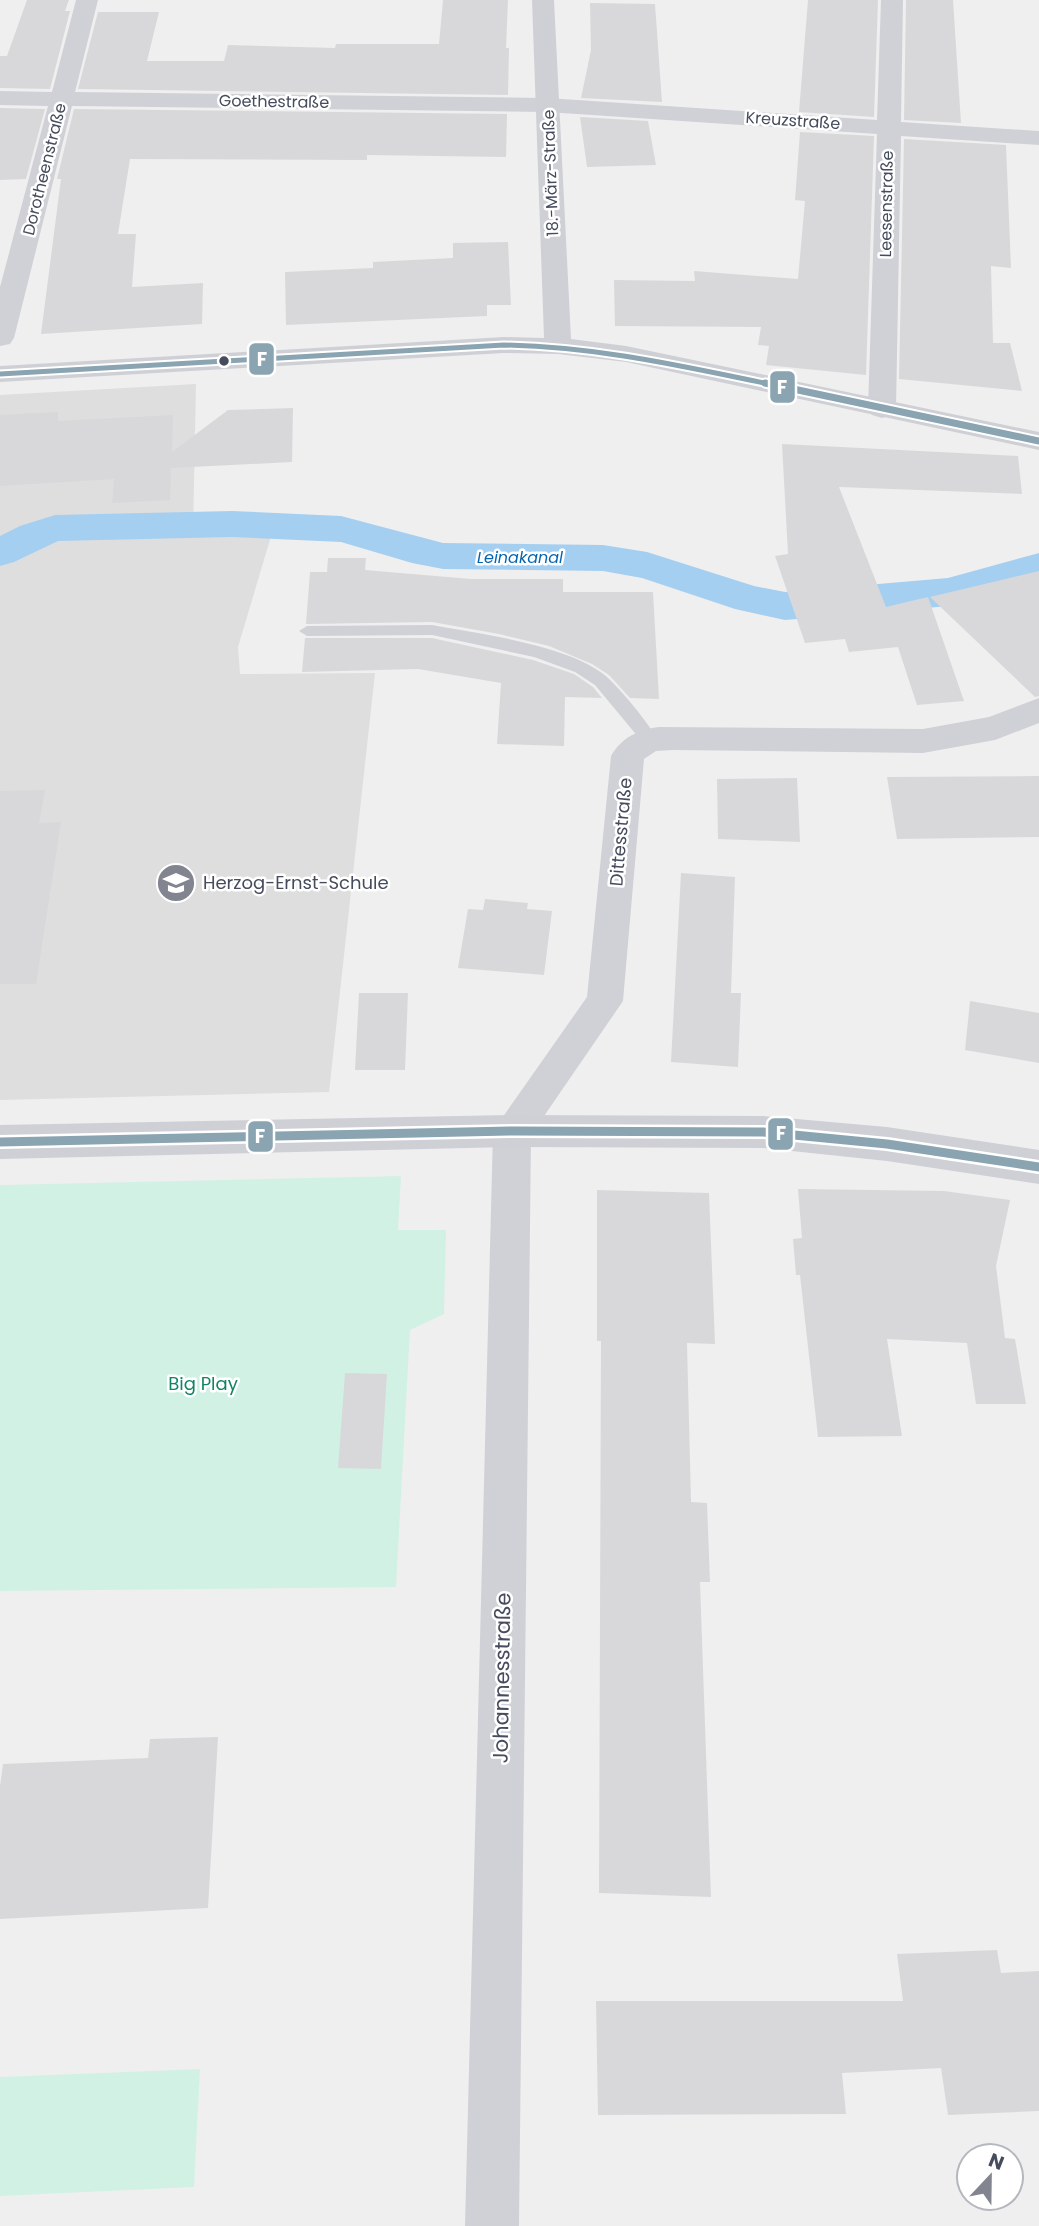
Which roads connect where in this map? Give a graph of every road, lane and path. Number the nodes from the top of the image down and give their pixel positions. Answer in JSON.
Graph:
{"nodes":[{"id":1,"x":87,"y":0,"type":"edge"},
{"id":2,"x":542,"y":0,"type":"edge"},
{"id":3,"x":892,"y":0,"type":"edge"},
{"id":4,"x":0,"y":98,"type":"edge"},
{"id":5,"x":62,"y":99,"type":"junction"},
{"id":6,"x":547,"y":105,"type":"junction"},
{"id":7,"x":888,"y":127,"type":"junction"},
{"id":8,"x":1039,"y":138,"type":"edge"},
{"id":9,"x":0,"y":338,"type":"edge"},
{"id":10,"x":558,"y":346,"type":"junction"},
{"id":11,"x":0,"y":374,"type":"edge"},
{"id":12,"x":882,"y":409,"type":"junction"},
{"id":13,"x":1039,"y":441,"type":"edge"},
{"id":14,"x":307,"y":631,"type":"dead end"},
{"id":15,"x":1039,"y":710,"type":"edge"},
{"id":16,"x":650,"y":740,"type":"junction"},
{"id":17,"x":512,"y":1131,"type":"junction"},
{"id":18,"x":0,"y":1142,"type":"edge"},
{"id":19,"x":1039,"y":1167,"type":"edge"},
{"id":20,"x":492,"y":2226,"type":"edge"}],
"edges":[{"from":1,"to":5,"type":"street","name":"Dorotheenstraße"},
{"from":2,"to":6,"type":"street","name":"18.-März-Straße"},
{"from":3,"to":7,"type":"street","name":"Leesenstraße"},
{"from":4,"to":5,"type":"street","name":"Goethestraße"},
{"from":5,"to":6,"type":"street","name":"Goethestraße"},
{"from":5,"to":9,"type":"street","name":"Dorotheenstraße"},
{"from":6,"to":7,"type":"street","name":"Kreuzstraße"},
{"from":6,"to":10,"type":"street","name":"18.-März-Straße"},
{"from":7,"to":8,"type":"street","name":"Kreuzstraße"},
{"from":7,"to":12,"type":"street","name":"Leesenstraße"},
{"from":10,"to":11,"type":"street"},
{"from":10,"to":12,"type":"street"},
{"from":12,"to":13,"type":"street"},
{"from":14,"to":16,"type":"lane"},
{"from":15,"to":16,"type":"street"},
{"from":16,"to":17,"type":"street","name":"Dittesstraße"},
{"from":17,"to":18,"type":"street"},
{"from":17,"to":19,"type":"street"},
{"from":17,"to":20,"type":"street","name":"Johannesstraße"}]}
